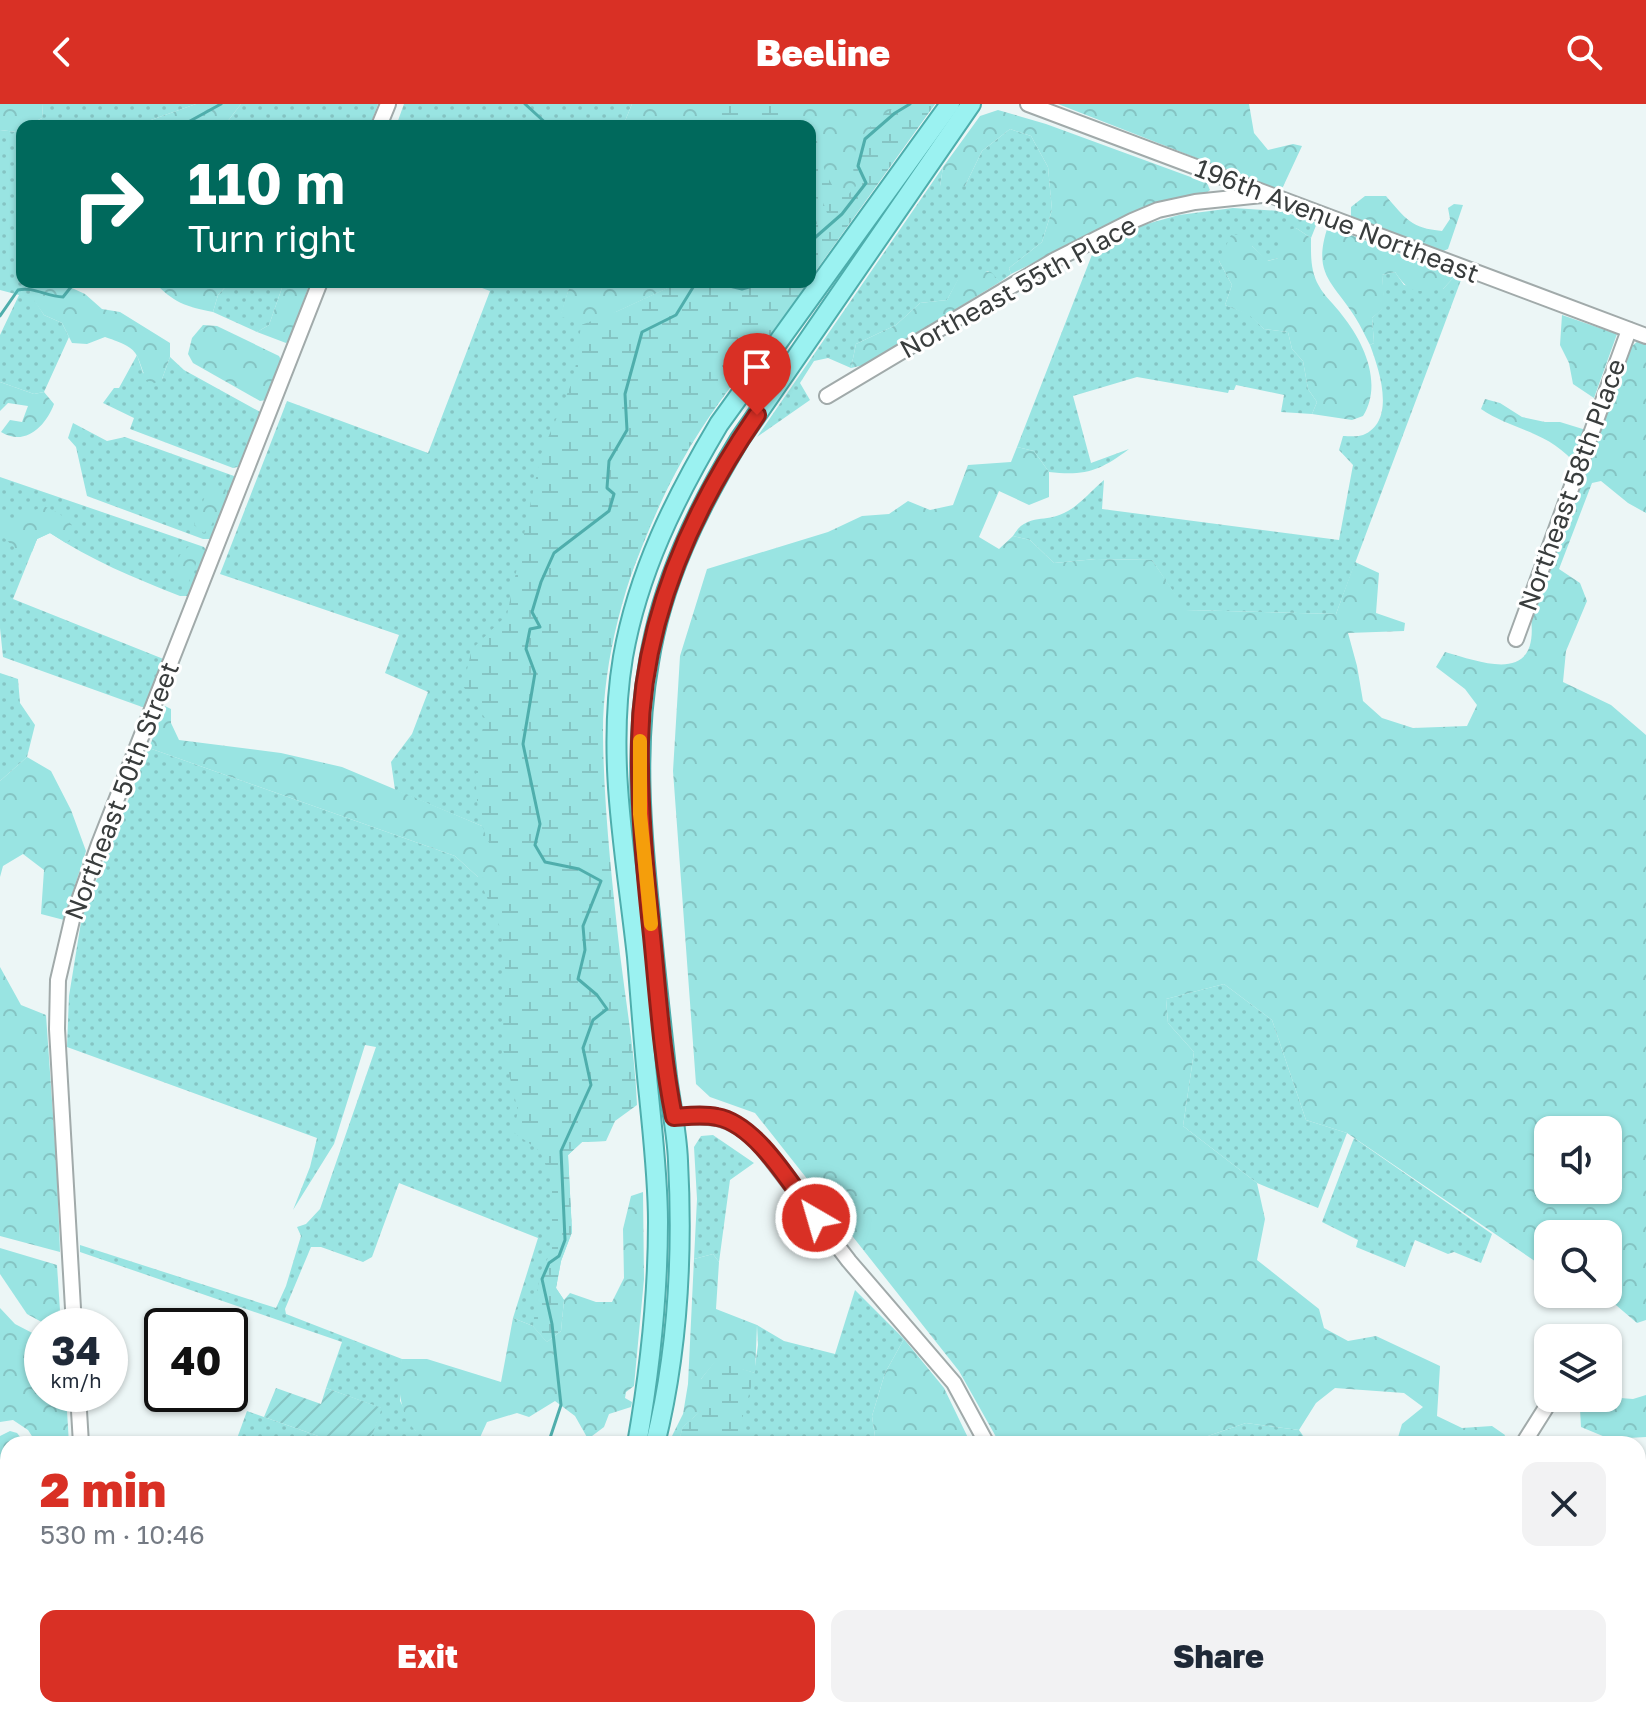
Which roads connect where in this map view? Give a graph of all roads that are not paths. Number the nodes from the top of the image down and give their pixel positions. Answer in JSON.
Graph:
{"nodes":[{"id":1,"x":1028,"y":104,"type":"edge"},
{"id":2,"x":962,"y":107,"type":"edge"},
{"id":3,"x":1266,"y":195,"type":"junction"},
{"id":4,"x":318,"y":288,"type":"edge"},
{"id":5,"x":1629,"y":330,"type":"junction"},
{"id":6,"x":1646,"y":336,"type":"edge"},
{"id":7,"x":827,"y":396,"type":"dead end"},
{"id":8,"x":1516,"y":639,"type":"dead end"},
{"id":9,"x":674,"y":1117,"type":"junction"},
{"id":10,"x":652,"y":1119,"type":"junction"},
{"id":11,"x":73,"y":1308,"type":"edge"},
{"id":12,"x":79,"y":1412,"type":"edge"},
{"id":13,"x":1543,"y":1412,"type":"edge"},
{"id":14,"x":81,"y":1436,"type":"edge"},
{"id":15,"x":638,"y":1436,"type":"edge"},
{"id":16,"x":657,"y":1436,"type":"edge"},
{"id":17,"x":983,"y":1436,"type":"edge"},
{"id":18,"x":1528,"y":1436,"type":"edge"}],
"edges":[{"from":1,"to":3,"type":"street","name":"196th Avenue Northeast"},
{"from":2,"to":9,"type":"main road"},
{"from":2,"to":10,"type":"main road"},
{"from":3,"to":5,"type":"street","name":"196th Avenue Northeast"},
{"from":3,"to":7,"type":"street","name":"Northeast 55th Place"},
{"from":4,"to":11,"type":"street","name":"Northeast 50th Street"},
{"from":5,"to":6,"type":"street","name":"196th Avenue Northeast"},
{"from":5,"to":8,"type":"street","name":"Northeast 58th Place"},
{"from":9,"to":10,"type":"main road"},
{"from":9,"to":16,"type":"main road"},
{"from":9,"to":17,"type":"street"},
{"from":10,"to":15,"type":"main road"},
{"from":12,"to":14,"type":"street"},
{"from":13,"to":18,"type":"street"}]}
